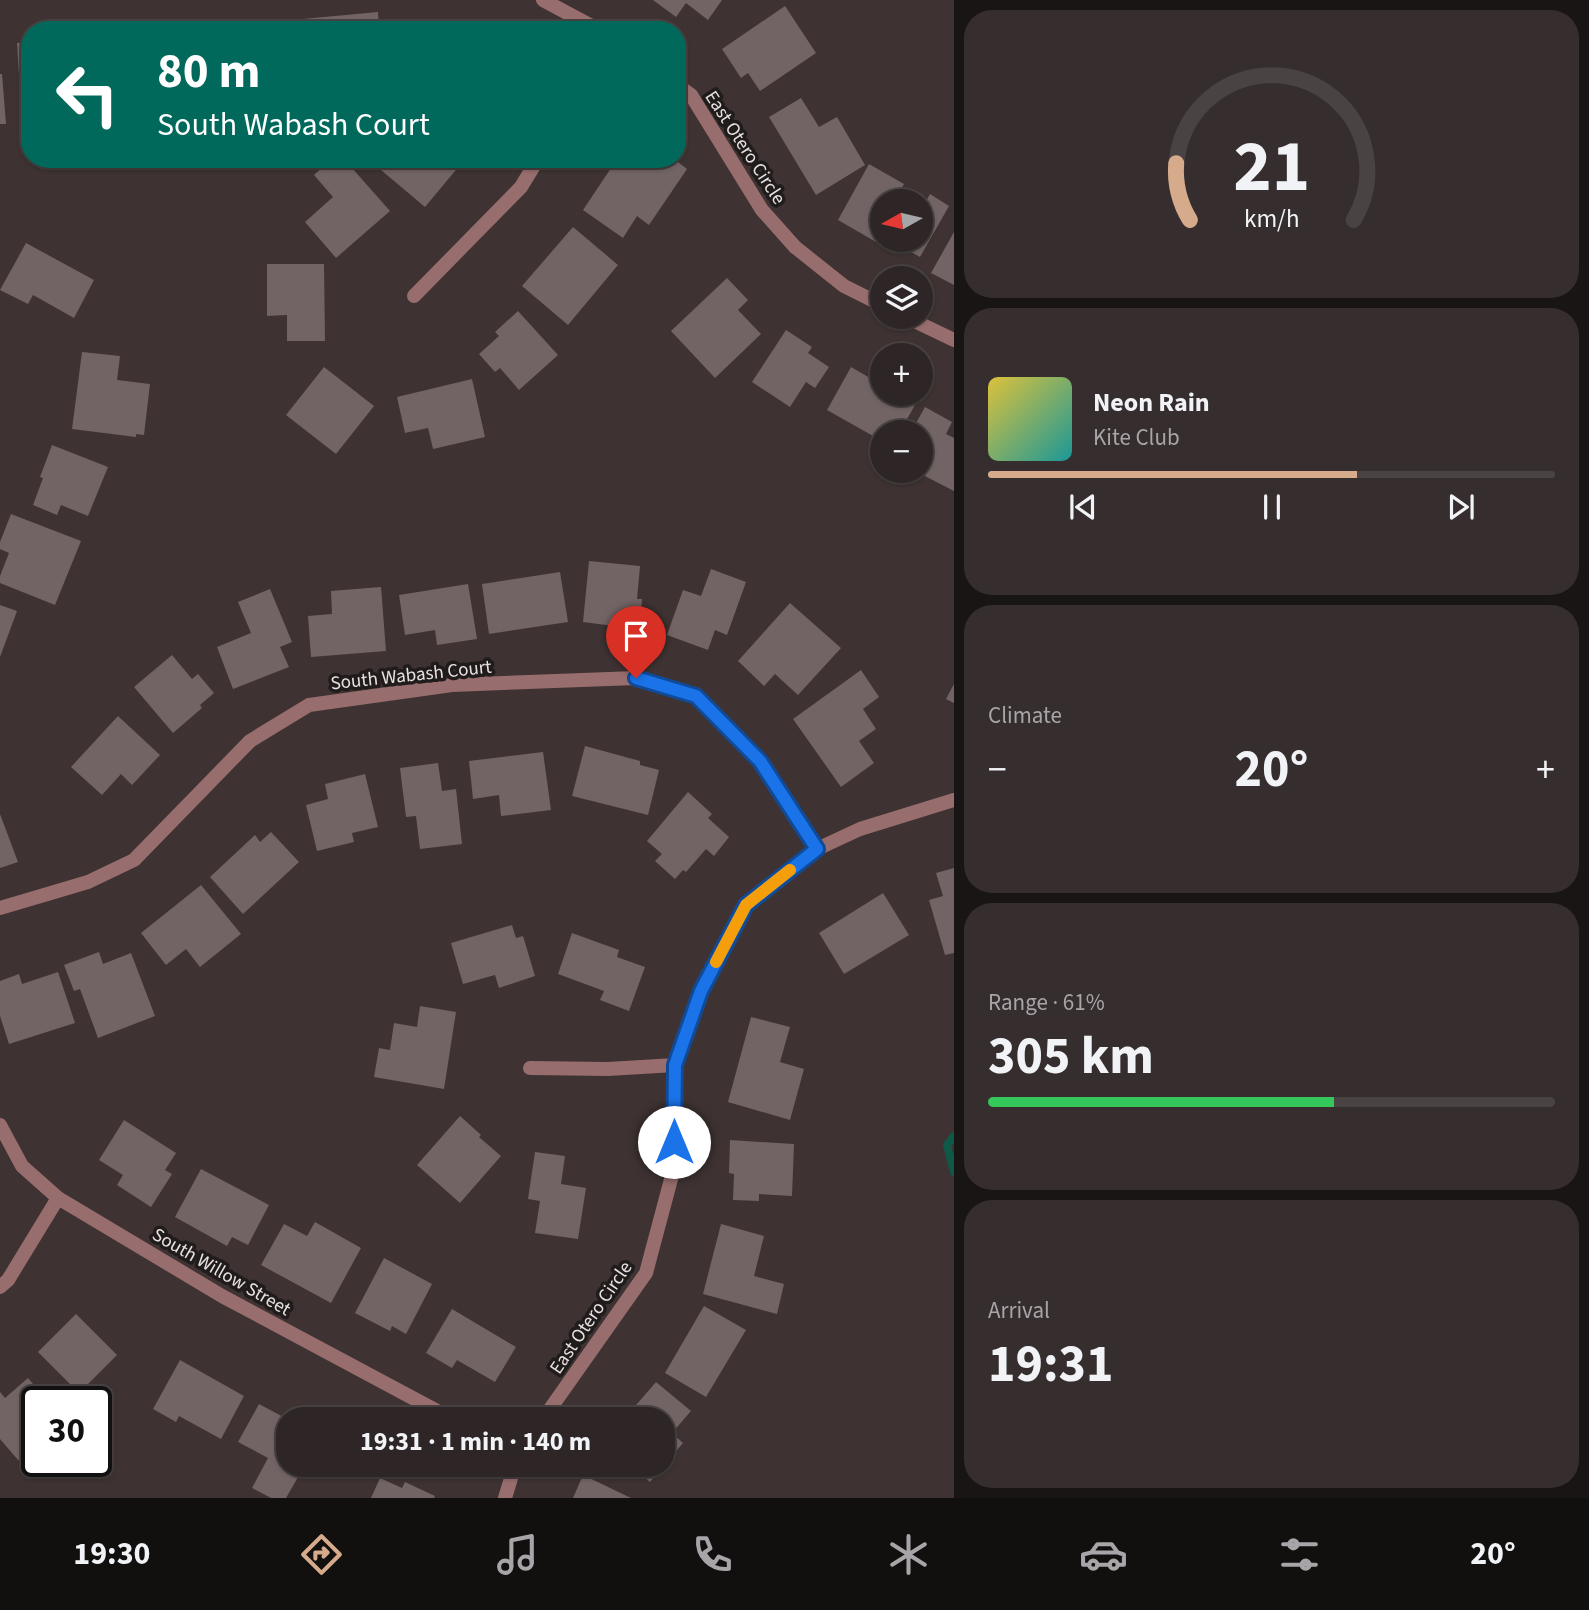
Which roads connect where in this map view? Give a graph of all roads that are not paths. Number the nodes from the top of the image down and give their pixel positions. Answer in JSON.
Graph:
{"nodes":[{"id":1,"x":543,"y":0,"type":"edge"},
{"id":2,"x":582,"y":21,"type":"edge"},
{"id":3,"x":686,"y":91,"type":"edge"},
{"id":4,"x":533,"y":168,"type":"edge"},
{"id":5,"x":414,"y":296,"type":"dead end"},
{"id":6,"x":870,"y":299,"type":"edge"},
{"id":7,"x":931,"y":329,"type":"edge"},
{"id":8,"x":954,"y":340,"type":"edge"},
{"id":9,"x":954,"y":800,"type":"edge"},
{"id":10,"x":817,"y":849,"type":"junction"},
{"id":11,"x":0,"y":908,"type":"edge"},
{"id":12,"x":675,"y":1065,"type":"junction"},
{"id":13,"x":530,"y":1068,"type":"dead end"},
{"id":14,"x":0,"y":1125,"type":"edge"},
{"id":15,"x":58,"y":1198,"type":"junction"},
{"id":16,"x":0,"y":1287,"type":"edge"},
{"id":17,"x":430,"y":1407,"type":"edge"},
{"id":18,"x":551,"y":1407,"type":"edge"},
{"id":19,"x":511,"y":1477,"type":"edge"},
{"id":20,"x":505,"y":1498,"type":"edge"}],
"edges":[{"from":1,"to":2,"type":"street"},
{"from":3,"to":6,"type":"street","name":"East Otero Circle"},
{"from":4,"to":5,"type":"street"},
{"from":7,"to":8,"type":"street"},
{"from":9,"to":10,"type":"street","name":"East Otero Circle"},
{"from":10,"to":11,"type":"street","name":"South Wabash Court"},
{"from":10,"to":12,"type":"street","name":"East Otero Circle"},
{"from":12,"to":13,"type":"street"},
{"from":12,"to":18,"type":"street","name":"East Otero Circle"},
{"from":14,"to":15,"type":"street","name":"South Willow Street"},
{"from":15,"to":16,"type":"street"},
{"from":15,"to":17,"type":"street","name":"South Willow Street"},
{"from":19,"to":20,"type":"street"}]}
